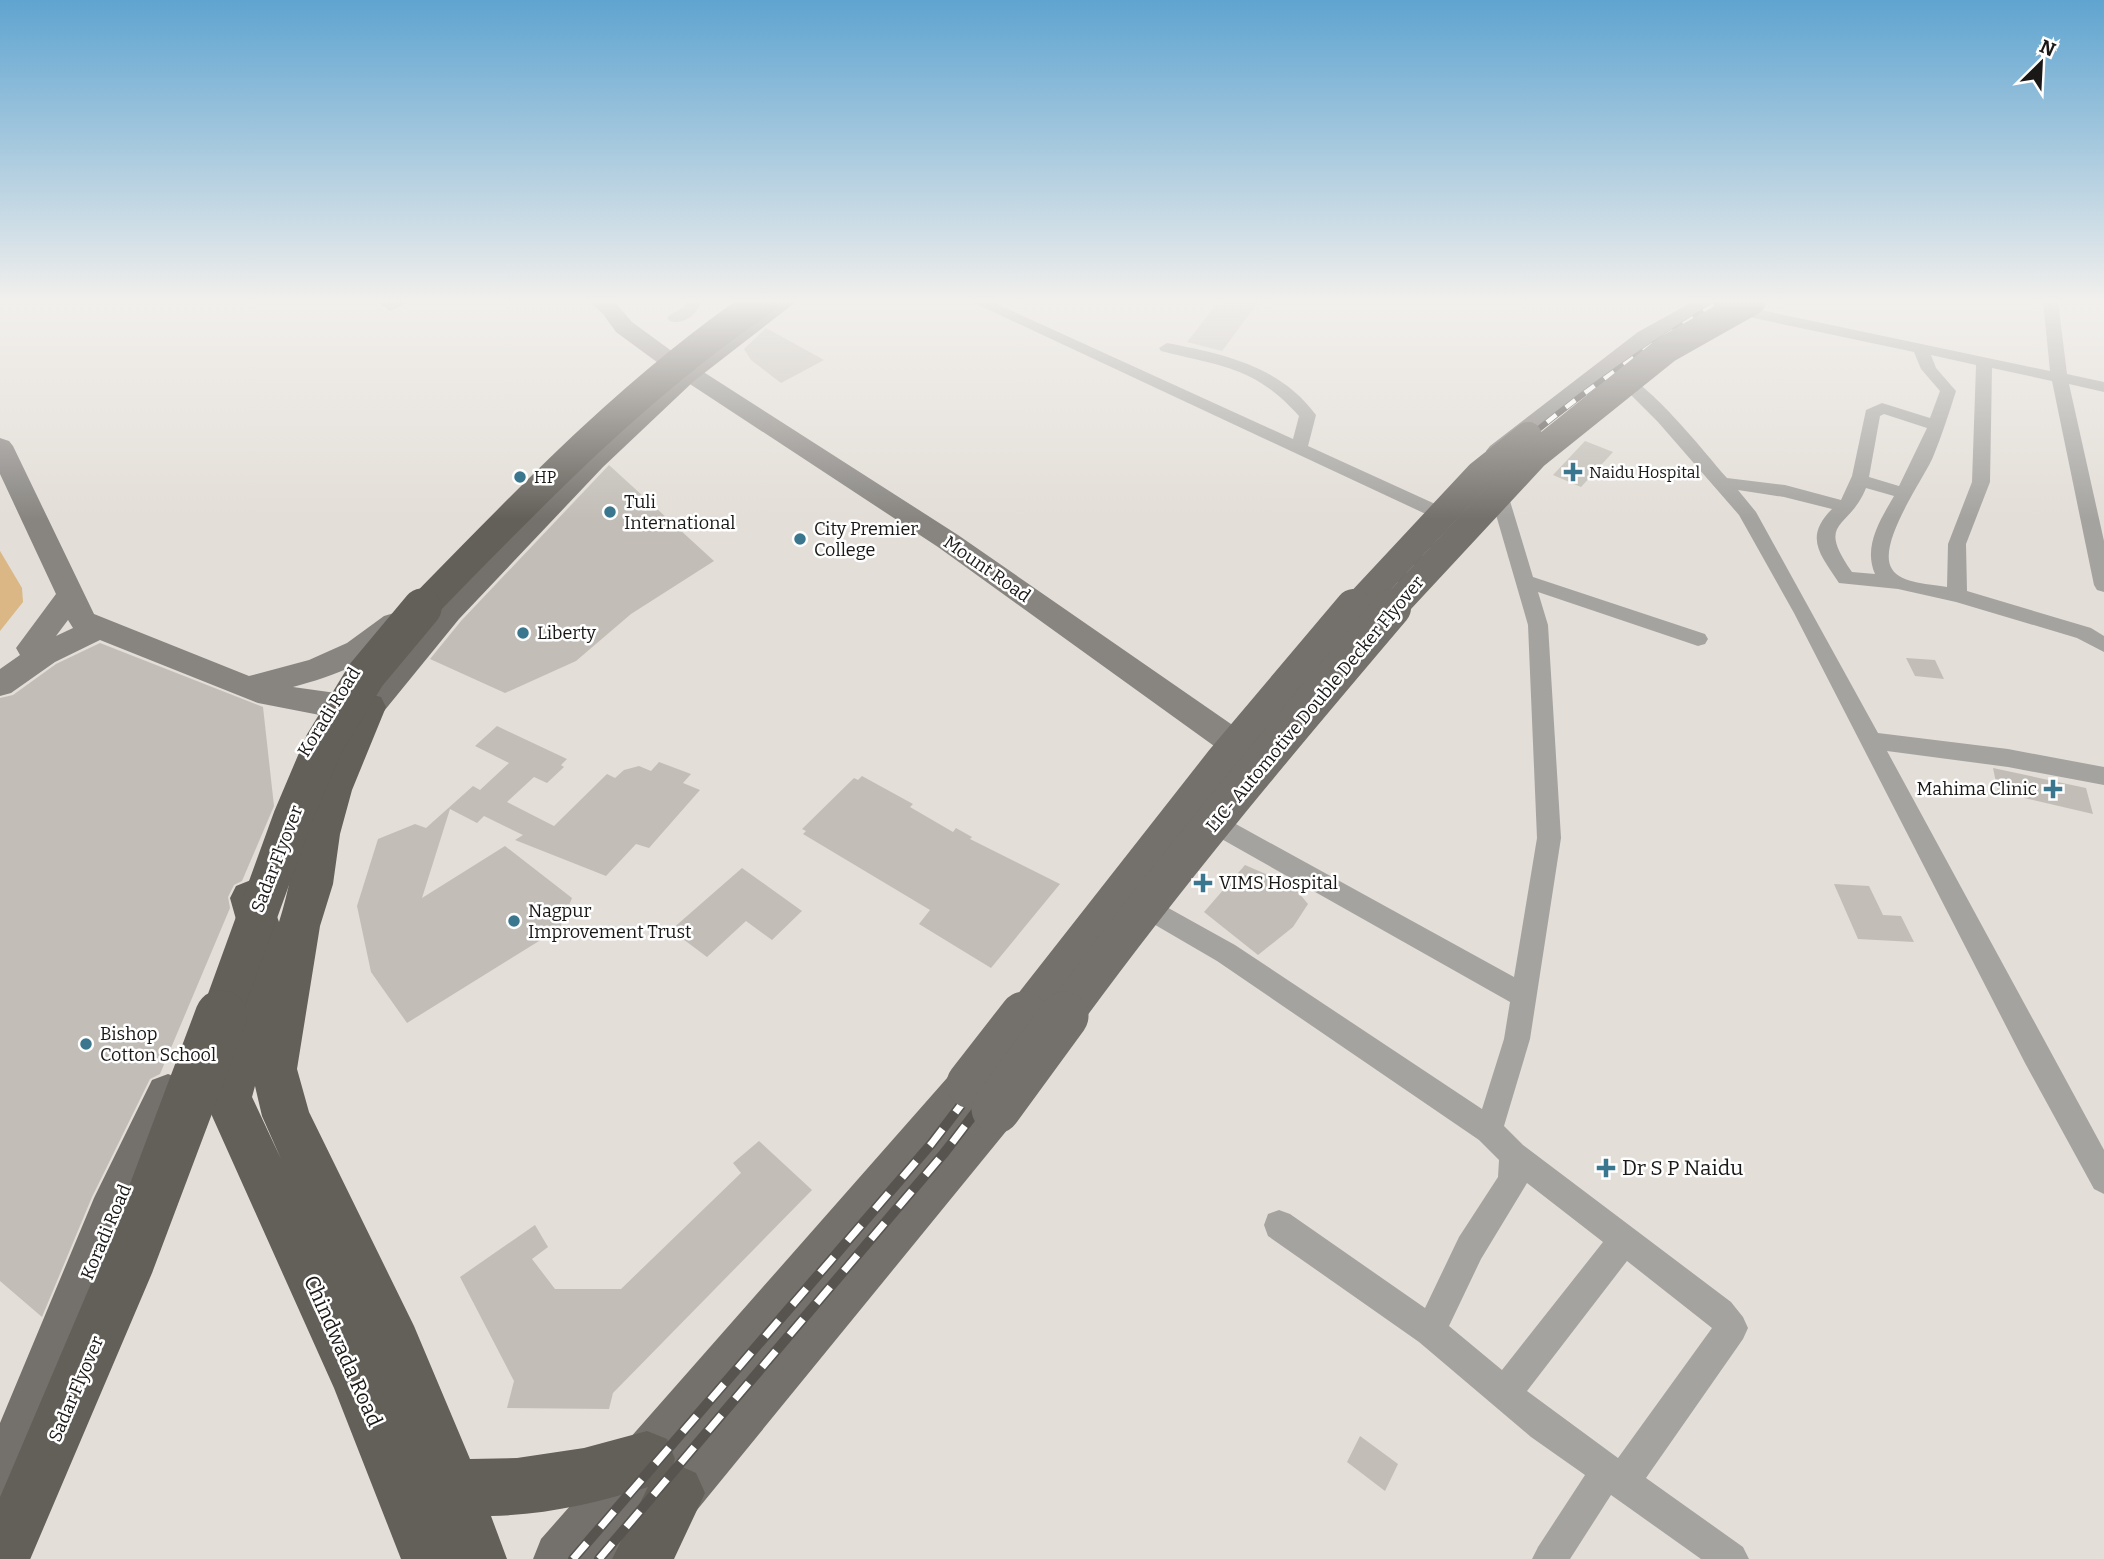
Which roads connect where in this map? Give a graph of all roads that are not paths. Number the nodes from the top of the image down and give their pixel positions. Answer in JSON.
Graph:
{"nodes":[{"id":1,"x":666,"y":374,"type":"edge"},
{"id":2,"x":668,"y":374,"type":"edge"},
{"id":3,"x":673,"y":374,"type":"edge"},
{"id":4,"x":677,"y":374,"type":"edge"},
{"id":5,"x":704,"y":374,"type":"edge"},
{"id":6,"x":1137,"y":374,"type":"edge"},
{"id":7,"x":1255,"y":374,"type":"edge"},
{"id":8,"x":1624,"y":374,"type":"edge"},
{"id":9,"x":1636,"y":374,"type":"edge"},
{"id":10,"x":1933,"y":374,"type":"edge"},
{"id":11,"x":1984,"y":374,"type":"edge"},
{"id":12,"x":2043,"y":374,"type":"edge"},
{"id":13,"x":2059,"y":374,"type":"edge"},
{"id":14,"x":1617,"y":377,"type":"junction"},
{"id":15,"x":2059,"y":377,"type":"junction"},
{"id":16,"x":2104,"y":387,"type":"edge"},
{"id":17,"x":1936,"y":425,"type":"junction"},
{"id":18,"x":0,"y":446,"type":"edge"},
{"id":19,"x":1299,"y":448,"type":"junction"},
{"id":20,"x":1859,"y":480,"type":"junction"},
{"id":21,"x":1724,"y":483,"type":"junction"},
{"id":22,"x":1905,"y":494,"type":"junction"},
{"id":23,"x":1501,"y":501,"type":"junction"},
{"id":24,"x":1844,"y":507,"type":"junction"},
{"id":25,"x":1437,"y":512,"type":"junction"},
{"id":26,"x":2101,"y":555,"type":"edge"},
{"id":27,"x":1525,"y":581,"type":"junction"},
{"id":28,"x":1899,"y":583,"type":"junction"},
{"id":29,"x":2104,"y":585,"type":"edge"},
{"id":30,"x":1957,"y":595,"type":"junction"},
{"id":31,"x":84,"y":615,"type":"junction"},
{"id":32,"x":394,"y":623,"type":"junction"},
{"id":33,"x":1698,"y":639,"type":"dead end"},
{"id":34,"x":134,"y":642,"type":"junction"},
{"id":35,"x":2104,"y":645,"type":"edge"},
{"id":36,"x":38,"y":651,"type":"junction"},
{"id":37,"x":0,"y":671,"type":"edge"},
{"id":38,"x":0,"y":685,"type":"edge"},
{"id":39,"x":248,"y":688,"type":"junction"},
{"id":40,"x":349,"y":706,"type":"junction"},
{"id":41,"x":1238,"y":734,"type":"junction"},
{"id":42,"x":1871,"y":740,"type":"junction"},
{"id":43,"x":1278,"y":761,"type":"junction"},
{"id":44,"x":2104,"y":776,"type":"edge"},
{"id":45,"x":1226,"y":830,"type":"junction"},
{"id":46,"x":249,"y":889,"type":"junction"},
{"id":47,"x":1154,"y":912,"type":"junction"},
{"id":48,"x":1524,"y":996,"type":"junction"},
{"id":49,"x":984,"y":1097,"type":"junction"},
{"id":50,"x":1489,"y":1130,"type":"junction"},
{"id":51,"x":267,"y":1131,"type":"junction"},
{"id":52,"x":1513,"y":1155,"type":"junction"},
{"id":53,"x":2104,"y":1179,"type":"edge"},
{"id":54,"x":1279,"y":1225,"type":"dead end"},
{"id":55,"x":1623,"y":1241,"type":"junction"},
{"id":56,"x":1430,"y":1331,"type":"junction"},
{"id":57,"x":1505,"y":1393,"type":"junction"},
{"id":58,"x":662,"y":1476,"type":"junction"},
{"id":59,"x":1615,"y":1477,"type":"junction"},
{"id":60,"x":0,"y":1489,"type":"edge"},
{"id":61,"x":428,"y":1534,"type":"edge"},
{"id":62,"x":2,"y":1559,"type":"edge"},
{"id":63,"x":30,"y":1559,"type":"edge"},
{"id":64,"x":477,"y":1559,"type":"edge"},
{"id":65,"x":561,"y":1559,"type":"edge"},
{"id":66,"x":620,"y":1559,"type":"edge"},
{"id":67,"x":642,"y":1559,"type":"edge"},
{"id":68,"x":1550,"y":1559,"type":"edge"},
{"id":69,"x":1731,"y":1559,"type":"edge"}],
"edges":[{"from":1,"to":62,"type":"highway","name":"Sadar Flyover","bridge":true},
{"from":2,"to":32,"type":"main road","name":"Koradi Road"},
{"from":3,"to":40,"type":"main road"},
{"from":4,"to":63,"type":"highway","name":"Sadar Flyover","bridge":true},
{"from":5,"to":41,"type":"main road","name":"Mount Road"},
{"from":6,"to":19,"type":"street"},
{"from":7,"to":19,"type":"street"},
{"from":8,"to":14,"type":"main road"},
{"from":9,"to":49,"type":"main road","name":"LIC- Automotive Double Decker Flyover","bridge":true},
{"from":10,"to":17,"type":"street"},
{"from":11,"to":30,"type":"street"},
{"from":12,"to":15,"type":"street"},
{"from":13,"to":15,"type":"street"},
{"from":14,"to":21,"type":"street"},
{"from":14,"to":23,"type":"main road"},
{"from":14,"to":25,"type":"main road"},
{"from":15,"to":16,"type":"street"},
{"from":15,"to":26,"type":"street"},
{"from":17,"to":20,"type":"street"},
{"from":17,"to":22,"type":"street"},
{"from":18,"to":31,"type":"main road"},
{"from":19,"to":25,"type":"street"},
{"from":20,"to":22,"type":"street"},
{"from":20,"to":24,"type":"street"},
{"from":21,"to":24,"type":"street"},
{"from":21,"to":42,"type":"street"},
{"from":22,"to":28,"type":"street"},
{"from":23,"to":27,"type":"street"},
{"from":23,"to":43,"type":"main road"},
{"from":24,"to":28,"type":"street"},
{"from":25,"to":41,"type":"main road"},
{"from":26,"to":29,"type":"street"},
{"from":27,"to":33,"type":"street"},
{"from":27,"to":48,"type":"street"},
{"from":28,"to":30,"type":"street"},
{"from":30,"to":35,"type":"street"},
{"from":31,"to":34,"type":"main road"},
{"from":31,"to":36,"type":"main road"},
{"from":31,"to":36,"type":"main road"},
{"from":32,"to":39,"type":"main road"},
{"from":32,"to":40,"type":"main road","name":"Koradi Road"},
{"from":34,"to":36,"type":"main road"},
{"from":34,"to":39,"type":"main road"},
{"from":36,"to":37,"type":"main road"},
{"from":36,"to":38,"type":"main road"},
{"from":39,"to":40,"type":"main road"},
{"from":40,"to":46,"type":"main road","name":"Koradi Road"},
{"from":40,"to":51,"type":"highway"},
{"from":41,"to":43,"type":"main road","name":"Mount Road"},
{"from":41,"to":49,"type":"main road"},
{"from":42,"to":44,"type":"street"},
{"from":42,"to":53,"type":"street"},
{"from":43,"to":45,"type":"main road"},
{"from":45,"to":47,"type":"main road"},
{"from":45,"to":48,"type":"street"},
{"from":46,"to":51,"type":"highway"},
{"from":46,"to":60,"type":"main road","name":"Koradi Road"},
{"from":47,"to":49,"type":"main road"},
{"from":47,"to":50,"type":"street"},
{"from":48,"to":50,"type":"street"},
{"from":49,"to":58,"type":"main road","name":"LIC- Automotive Double Decker Flyover"},
{"from":50,"to":52,"type":"street"},
{"from":51,"to":61,"type":"highway","name":"Chindwada Road"},
{"from":52,"to":55,"type":"street"},
{"from":52,"to":56,"type":"street"},
{"from":54,"to":56,"type":"street"},
{"from":55,"to":57,"type":"street"},
{"from":55,"to":59,"type":"street"},
{"from":56,"to":57,"type":"street"},
{"from":57,"to":59,"type":"street"},
{"from":58,"to":61,"type":"highway"},
{"from":58,"to":65,"type":"main road"},
{"from":58,"to":66,"type":"main road"},
{"from":58,"to":67,"type":"highway"},
{"from":59,"to":68,"type":"street"},
{"from":59,"to":69,"type":"street"},
{"from":61,"to":64,"type":"highway","name":"Chindwada Road"}]}
